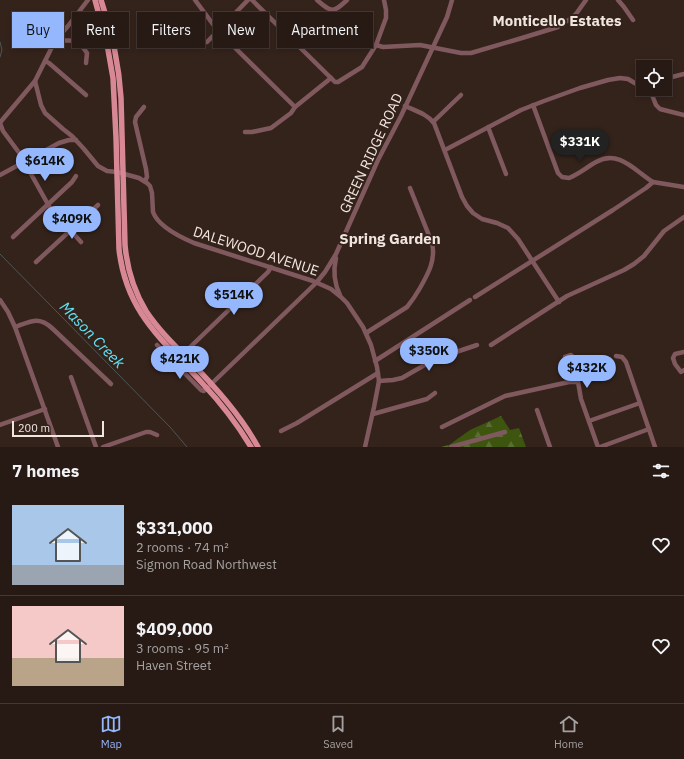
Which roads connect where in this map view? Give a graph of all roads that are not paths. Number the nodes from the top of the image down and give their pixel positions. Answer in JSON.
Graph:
{"nodes":[{"id":1,"x":88,"y":0,"type":"edge"},
{"id":2,"x":95,"y":0,"type":"edge"},
{"id":3,"x":101,"y":0,"type":"edge"},
{"id":4,"x":195,"y":0,"type":"edge"},
{"id":5,"x":248,"y":0,"type":"edge"},
{"id":6,"x":252,"y":0,"type":"edge"},
{"id":7,"x":318,"y":0,"type":"edge"},
{"id":8,"x":347,"y":0,"type":"edge"},
{"id":9,"x":384,"y":0,"type":"edge"},
{"id":10,"x":452,"y":0,"type":"edge"},
{"id":11,"x":586,"y":0,"type":"edge"},
{"id":12,"x":618,"y":0,"type":"edge"},
{"id":13,"x":236,"y":12,"type":"edge"},
{"id":14,"x":633,"y":20,"type":"dead end"},
{"id":15,"x":213,"y":24,"type":"edge"},
{"id":16,"x":64,"y":31,"type":"edge"},
{"id":17,"x":213,"y":36,"type":"edge"},
{"id":18,"x":64,"y":40,"type":"edge"},
{"id":19,"x":207,"y":42,"type":"dead end"},
{"id":20,"x":376,"y":45,"type":"junction"},
{"id":21,"x":52,"y":48,"type":"edge"},
{"id":22,"x":235,"y":48,"type":"edge"},
{"id":23,"x":433,"y":48,"type":"junction"},
{"id":24,"x":45,"y":61,"type":"junction"},
{"id":25,"x":86,"y":63,"type":"dead end"},
{"id":26,"x":684,"y":74,"type":"edge"},
{"id":27,"x":672,"y":77,"type":"edge"},
{"id":28,"x":331,"y":78,"type":"junction"},
{"id":29,"x":35,"y":81,"type":"junction"},
{"id":30,"x":636,"y":84,"type":"edge"},
{"id":31,"x":86,"y":95,"type":"dead end"},
{"id":32,"x":461,"y":95,"type":"dead end"},
{"id":33,"x":652,"y":96,"type":"edge"},
{"id":34,"x":533,"y":105,"type":"junction"},
{"id":35,"x":405,"y":106,"type":"junction"},
{"id":36,"x":144,"y":107,"type":"dead end"},
{"id":37,"x":295,"y":107,"type":"junction"},
{"id":38,"x":684,"y":115,"type":"edge"},
{"id":39,"x":433,"y":122,"type":"junction"},
{"id":40,"x":488,"y":127,"type":"junction"},
{"id":41,"x":245,"y":132,"type":"dead end"},
{"id":42,"x":76,"y":140,"type":"junction"},
{"id":43,"x":445,"y":150,"type":"junction"},
{"id":44,"x":25,"y":161,"type":"junction"},
{"id":45,"x":120,"y":173,"type":"junction"},
{"id":46,"x":506,"y":174,"type":"dead end"},
{"id":47,"x":0,"y":175,"type":"edge"},
{"id":48,"x":76,"y":176,"type":"dead end"},
{"id":49,"x":145,"y":181,"type":"junction"},
{"id":50,"x":653,"y":182,"type":"junction"},
{"id":51,"x":684,"y":187,"type":"edge"},
{"id":52,"x":410,"y":188,"type":"dead end"},
{"id":53,"x":48,"y":204,"type":"junction"},
{"id":54,"x":98,"y":205,"type":"dead end"},
{"id":55,"x":684,"y":217,"type":"edge"},
{"id":56,"x":70,"y":231,"type":"junction"},
{"id":57,"x":13,"y":237,"type":"dead end"},
{"id":58,"x":81,"y":242,"type":"dead end"},
{"id":59,"x":336,"y":254,"type":"junction"},
{"id":60,"x":533,"y":261,"type":"junction"},
{"id":61,"x":36,"y":262,"type":"dead end"},
{"id":62,"x":271,"y":267,"type":"junction"},
{"id":63,"x":316,"y":283,"type":"junction"},
{"id":64,"x":341,"y":297,"type":"junction"},
{"id":65,"x":475,"y":297,"type":"dead end"},
{"id":66,"x":0,"y":300,"type":"edge"},
{"id":67,"x":470,"y":300,"type":"dead end"},
{"id":68,"x":558,"y":302,"type":"junction"},
{"id":69,"x":15,"y":327,"type":"junction"},
{"id":70,"x":366,"y":333,"type":"junction"},
{"id":71,"x":157,"y":345,"type":"dead end"},
{"id":72,"x":477,"y":345,"type":"dead end"},
{"id":73,"x":490,"y":345,"type":"dead end"},
{"id":74,"x":684,"y":352,"type":"edge"},
{"id":75,"x":616,"y":356,"type":"dead end"},
{"id":76,"x":565,"y":357,"type":"dead end"},
{"id":77,"x":178,"y":358,"type":"junction"},
{"id":78,"x":375,"y":361,"type":"junction"},
{"id":79,"x":683,"y":371,"type":"edge"},
{"id":80,"x":378,"y":373,"type":"junction"},
{"id":81,"x":71,"y":377,"type":"dead end"},
{"id":82,"x":684,"y":378,"type":"edge"},
{"id":83,"x":379,"y":381,"type":"junction"},
{"id":84,"x":578,"y":382,"type":"junction"},
{"id":85,"x":111,"y":384,"type":"dead end"},
{"id":86,"x":209,"y":386,"type":"junction"},
{"id":87,"x":435,"y":393,"type":"dead end"},
{"id":88,"x":640,"y":403,"type":"junction"},
{"id":89,"x":45,"y":409,"type":"junction"},
{"id":90,"x":537,"y":410,"type":"dead end"},
{"id":91,"x":373,"y":414,"type":"junction"},
{"id":92,"x":589,"y":421,"type":"junction"},
{"id":93,"x":0,"y":424,"type":"edge"},
{"id":94,"x":442,"y":427,"type":"dead end"},
{"id":95,"x":649,"y":429,"type":"junction"},
{"id":96,"x":281,"y":431,"type":"dead end"},
{"id":97,"x":505,"y":432,"type":"dead end"},
{"id":98,"x":157,"y":435,"type":"dead end"},
{"id":99,"x":58,"y":447,"type":"edge"},
{"id":100,"x":96,"y":447,"type":"edge"},
{"id":101,"x":104,"y":447,"type":"edge"},
{"id":102,"x":251,"y":447,"type":"edge"},
{"id":103,"x":258,"y":447,"type":"edge"},
{"id":104,"x":365,"y":447,"type":"edge"},
{"id":105,"x":451,"y":447,"type":"edge"},
{"id":106,"x":550,"y":447,"type":"edge"},
{"id":107,"x":599,"y":447,"type":"edge"},
{"id":108,"x":655,"y":447,"type":"edge"}],
"edges":[{"from":1,"to":16,"type":"street"},
{"from":2,"to":45,"type":"main road"},
{"from":3,"to":45,"type":"main road"},
{"from":4,"to":15,"type":"street"},
{"from":5,"to":13,"type":"street"},
{"from":6,"to":28,"type":"street"},
{"from":7,"to":8,"type":"street"},
{"from":9,"to":20,"type":"street"},
{"from":10,"to":23,"type":"street","name":"GREEN RIDGE ROAD"},
{"from":11,"to":23,"type":"street"},
{"from":12,"to":14,"type":"street"},
{"from":17,"to":19,"type":"street"},
{"from":18,"to":25,"type":"street"},
{"from":20,"to":23,"type":"street"},
{"from":20,"to":28,"type":"street"},
{"from":21,"to":24,"type":"street"},
{"from":22,"to":37,"type":"street"},
{"from":23,"to":35,"type":"street","name":"GREEN RIDGE ROAD"},
{"from":24,"to":29,"type":"street"},
{"from":24,"to":31,"type":"street"},
{"from":26,"to":27,"type":"street"},
{"from":28,"to":37,"type":"street"},
{"from":29,"to":42,"type":"street"},
{"from":29,"to":44,"type":"street"},
{"from":30,"to":34,"type":"street"},
{"from":32,"to":39,"type":"street"},
{"from":33,"to":38,"type":"street"},
{"from":34,"to":40,"type":"street"},
{"from":34,"to":50,"type":"street"},
{"from":35,"to":39,"type":"street"},
{"from":35,"to":59,"type":"street","name":"GREEN RIDGE ROAD"},
{"from":36,"to":49,"type":"street"},
{"from":37,"to":41,"type":"street"},
{"from":39,"to":43,"type":"street"},
{"from":40,"to":43,"type":"street"},
{"from":40,"to":46,"type":"street"},
{"from":42,"to":44,"type":"street"},
{"from":42,"to":45,"type":"street"},
{"from":43,"to":60,"type":"street"},
{"from":44,"to":47,"type":"street"},
{"from":44,"to":53,"type":"street"},
{"from":45,"to":49,"type":"street"},
{"from":45,"to":77,"type":"main road"},
{"from":48,"to":53,"type":"street"},
{"from":49,"to":62,"type":"street","name":"DALEWOOD AVENUE"},
{"from":50,"to":51,"type":"street"},
{"from":50,"to":60,"type":"street"},
{"from":52,"to":70,"type":"street"},
{"from":53,"to":56,"type":"street"},
{"from":53,"to":57,"type":"street"},
{"from":54,"to":56,"type":"street"},
{"from":55,"to":68,"type":"street"},
{"from":56,"to":58,"type":"street"},
{"from":56,"to":61,"type":"street"},
{"from":59,"to":63,"type":"street","name":"GREEN RIDGE ROAD"},
{"from":59,"to":64,"type":"street"},
{"from":60,"to":65,"type":"street"},
{"from":60,"to":68,"type":"street"},
{"from":62,"to":63,"type":"street","name":"DALEWOOD AVENUE"},
{"from":62,"to":77,"type":"street"},
{"from":63,"to":64,"type":"street","name":"DALEWOOD AVENUE"},
{"from":63,"to":86,"type":"street","name":"GREEN RIDGE ROAD"},
{"from":64,"to":70,"type":"street","name":"DALEWOOD AVENUE"},
{"from":66,"to":69,"type":"street"},
{"from":67,"to":78,"type":"street"},
{"from":68,"to":73,"type":"street"},
{"from":69,"to":85,"type":"street"},
{"from":69,"to":89,"type":"street"},
{"from":70,"to":78,"type":"street","name":"DALEWOOD AVENUE"},
{"from":71,"to":77,"type":"street"},
{"from":72,"to":83,"type":"street"},
{"from":74,"to":79,"type":"street"},
{"from":75,"to":88,"type":"street"},
{"from":76,"to":84,"type":"street"},
{"from":77,"to":86,"type":"main road"},
{"from":78,"to":80,"type":"street","name":"DALEWOOD AVENUE"},
{"from":79,"to":82,"type":"street"},
{"from":80,"to":83,"type":"street","name":"DALEWOOD AVENUE"},
{"from":80,"to":96,"type":"street"},
{"from":81,"to":100,"type":"street"},
{"from":83,"to":91,"type":"street","name":"DALEWOOD AVENUE"},
{"from":84,"to":92,"type":"street"},
{"from":84,"to":94,"type":"street"},
{"from":86,"to":102,"type":"main road"},
{"from":86,"to":103,"type":"main road"},
{"from":87,"to":91,"type":"street"},
{"from":88,"to":92,"type":"street"},
{"from":88,"to":95,"type":"street"},
{"from":89,"to":93,"type":"street"},
{"from":89,"to":99,"type":"street"},
{"from":90,"to":106,"type":"street"},
{"from":91,"to":104,"type":"street","name":"DALEWOOD AVENUE"},
{"from":92,"to":107,"type":"street"},
{"from":95,"to":107,"type":"street"},
{"from":95,"to":108,"type":"street"},
{"from":97,"to":105,"type":"street"},
{"from":98,"to":101,"type":"street"}]}
